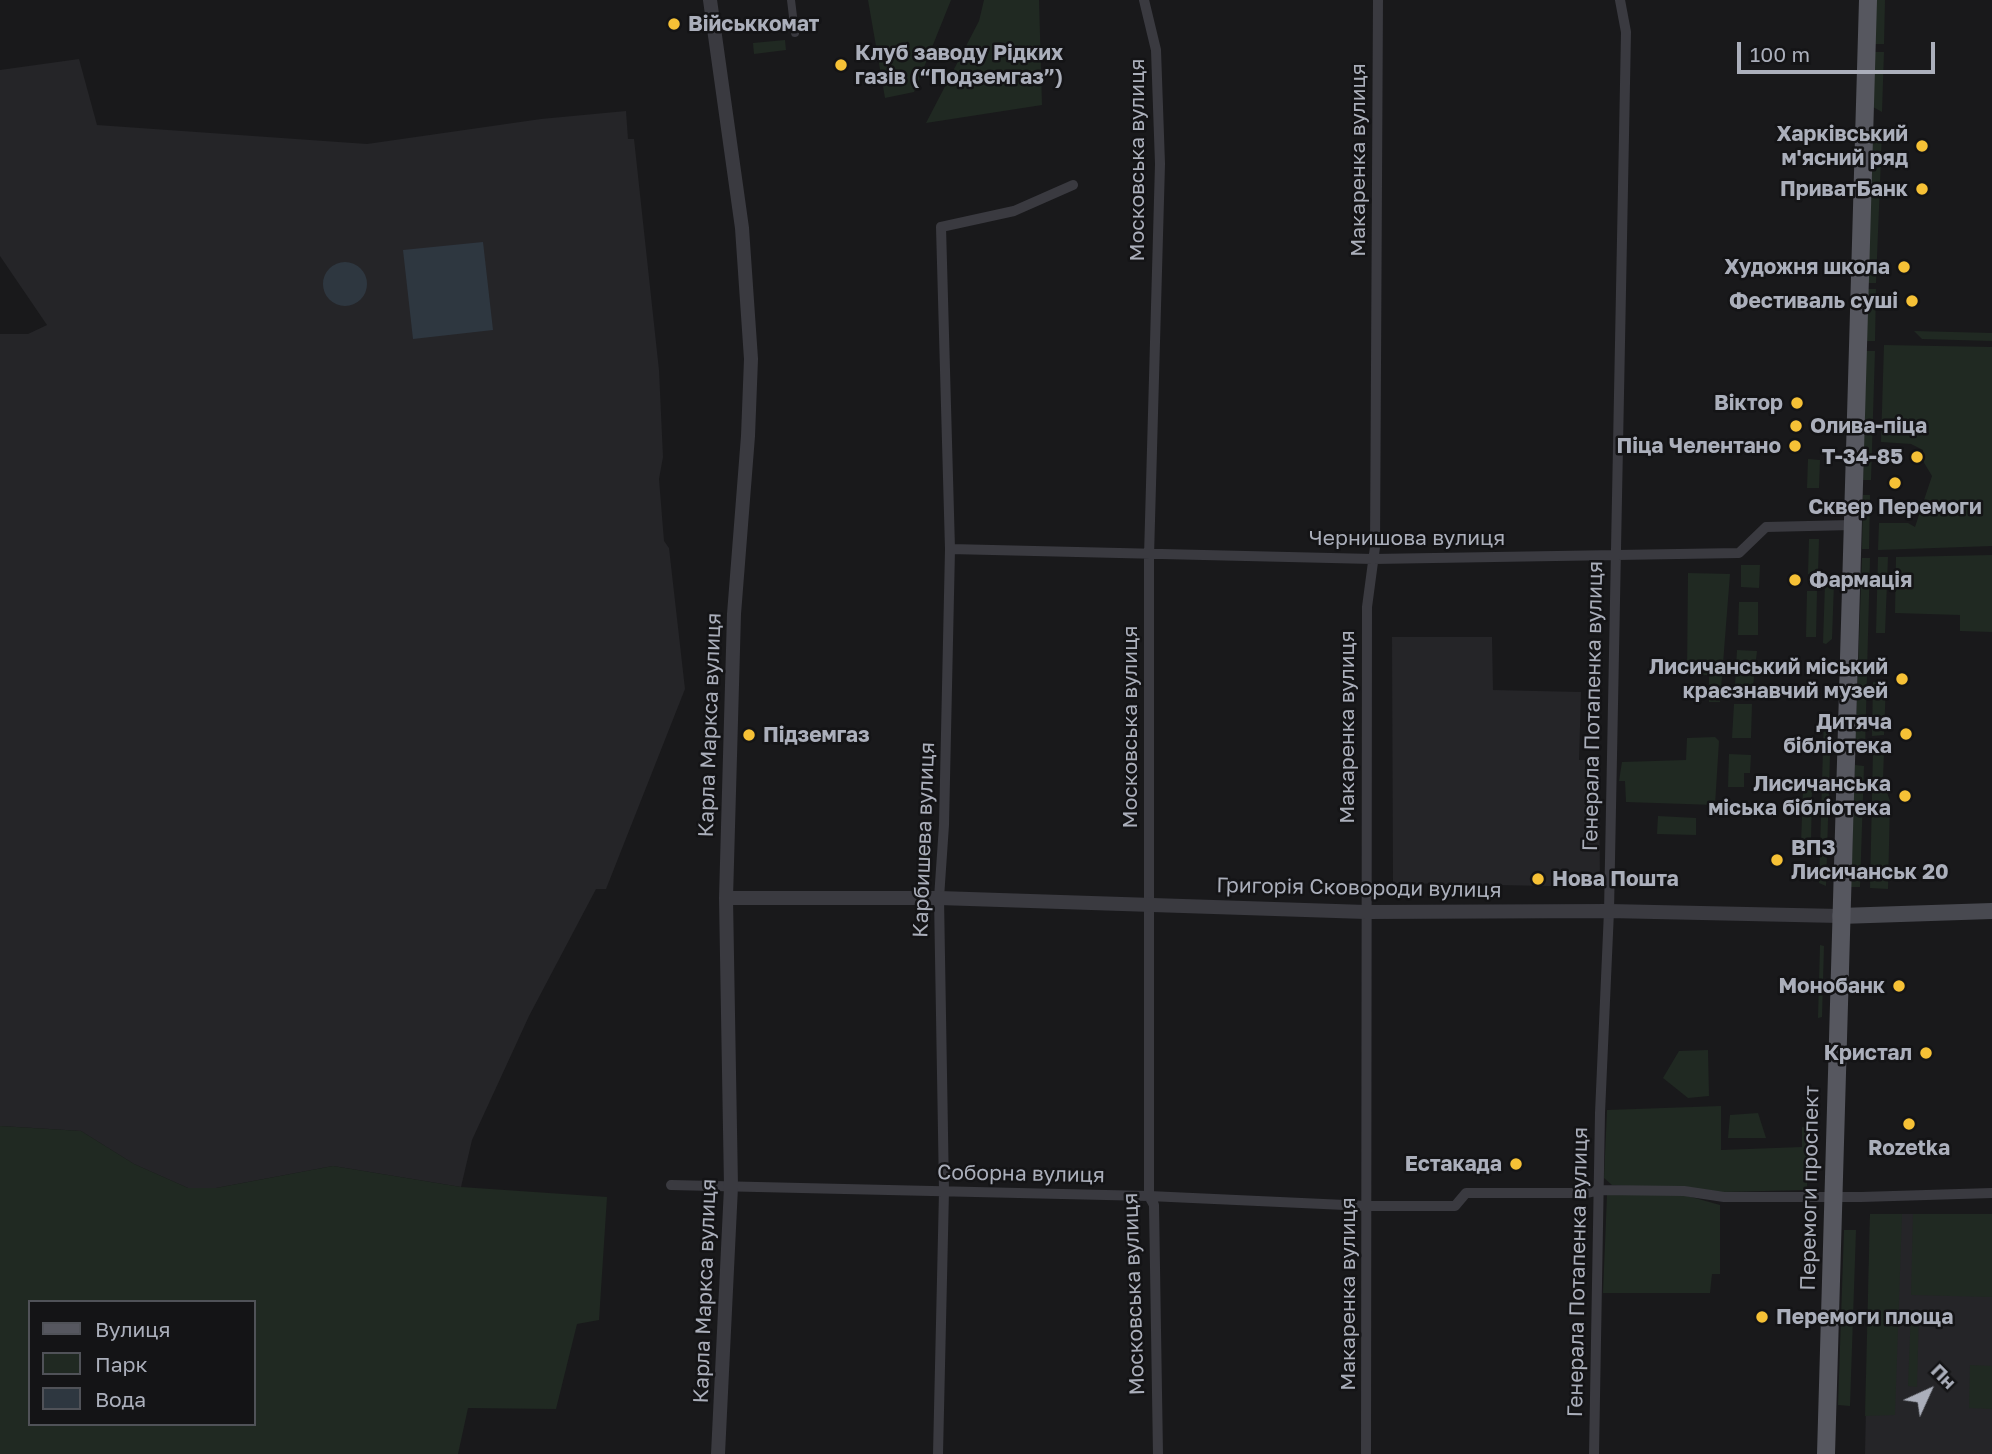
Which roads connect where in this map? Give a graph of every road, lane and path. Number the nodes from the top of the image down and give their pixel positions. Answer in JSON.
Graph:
{"nodes":[{"id":1,"x":710,"y":0,"type":"edge"},
{"id":2,"x":791,"y":0,"type":"edge"},
{"id":3,"x":1144,"y":0,"type":"edge"},
{"id":4,"x":1378,"y":0,"type":"edge"},
{"id":5,"x":1620,"y":0,"type":"edge"},
{"id":6,"x":1868,"y":0,"type":"edge"},
{"id":7,"x":795,"y":33,"type":"dead end"},
{"id":8,"x":1073,"y":185,"type":"dead end"},
{"id":9,"x":1853,"y":526,"type":"junction"},
{"id":10,"x":950,"y":549,"type":"junction"},
{"id":11,"x":1149,"y":555,"type":"junction"},
{"id":12,"x":1614,"y":556,"type":"junction"},
{"id":13,"x":1373,"y":559,"type":"junction"},
{"id":14,"x":726,"y":898,"type":"junction"},
{"id":15,"x":939,"y":898,"type":"junction"},
{"id":16,"x":1150,"y":905,"type":"junction"},
{"id":17,"x":1609,"y":911,"type":"junction"},
{"id":18,"x":1992,"y":911,"type":"edge"},
{"id":19,"x":1366,"y":912,"type":"junction"},
{"id":20,"x":1840,"y":916,"type":"junction"},
{"id":21,"x":671,"y":1185,"type":"dead end"},
{"id":22,"x":731,"y":1187,"type":"junction"},
{"id":23,"x":1600,"y":1190,"type":"junction"},
{"id":24,"x":944,"y":1191,"type":"junction"},
{"id":25,"x":1992,"y":1193,"type":"edge"},
{"id":26,"x":1833,"y":1195,"type":"junction"},
{"id":27,"x":1149,"y":1196,"type":"junction"},
{"id":28,"x":1367,"y":1206,"type":"junction"},
{"id":29,"x":718,"y":1454,"type":"edge"},
{"id":30,"x":938,"y":1454,"type":"edge"},
{"id":31,"x":1157,"y":1454,"type":"edge"},
{"id":32,"x":1366,"y":1454,"type":"edge"},
{"id":33,"x":1594,"y":1454,"type":"edge"},
{"id":34,"x":1826,"y":1454,"type":"edge"}],
"edges":[{"from":1,"to":14,"type":"street","name":"Карла Маркса вулиця"},
{"from":2,"to":7,"type":"street"},
{"from":3,"to":11,"type":"street","name":"Московська вулиця"},
{"from":4,"to":13,"type":"street","name":"Макаренка вулиця"},
{"from":5,"to":12,"type":"street","name":"Генерала Потапенка вулиця"},
{"from":6,"to":9,"type":"main road","name":"Перемоги проспект"},
{"from":8,"to":10,"type":"street","name":"Карбишева вулиця"},
{"from":9,"to":12,"type":"street","name":"Чернишова вулиця"},
{"from":9,"to":20,"type":"main road","name":"Перемоги проспект"},
{"from":10,"to":11,"type":"street","name":"Чернишова вулиця"},
{"from":10,"to":15,"type":"street","name":"Карбишева вулиця"},
{"from":11,"to":13,"type":"street","name":"Чернишова вулиця"},
{"from":11,"to":16,"type":"street","name":"Московська вулиця"},
{"from":12,"to":13,"type":"street","name":"Чернишова вулиця"},
{"from":12,"to":17,"type":"street","name":"Генерала Потапенка вулиця"},
{"from":13,"to":19,"type":"street","name":"Макаренка вулиця"},
{"from":14,"to":15,"type":"street","name":"Григорія Сковороди вулиця"},
{"from":14,"to":22,"type":"street","name":"Карла Маркса вулиця"},
{"from":15,"to":16,"type":"street","name":"Григорія Сковороди вулиця"},
{"from":15,"to":24,"type":"street","name":"Карбишева вулиця"},
{"from":16,"to":19,"type":"street","name":"Григорія Сковороди вулиця"},
{"from":16,"to":27,"type":"street","name":"Московська вулиця"},
{"from":17,"to":19,"type":"street","name":"Григорія Сковороди вулиця"},
{"from":17,"to":20,"type":"street","name":"Григорія Сковороди вулиця"},
{"from":17,"to":23,"type":"street","name":"Генерала Потапенка вулиця"},
{"from":18,"to":20,"type":"main road","name":"Григорія Сковороди вулиця"},
{"from":19,"to":28,"type":"street","name":"Макаренка вулиця"},
{"from":20,"to":26,"type":"main road","name":"Перемоги проспект"},
{"from":21,"to":22,"type":"street","name":"Соборна вулиця"},
{"from":22,"to":24,"type":"street","name":"Соборна вулиця"},
{"from":22,"to":29,"type":"street","name":"Карла Маркса вулиця"},
{"from":23,"to":26,"type":"street","name":"Соборна вулиця"},
{"from":23,"to":28,"type":"street","name":"Соборна вулиця"},
{"from":23,"to":33,"type":"street","name":"Генерала Потапенка вулиця"},
{"from":24,"to":27,"type":"street","name":"Соборна вулиця"},
{"from":24,"to":30,"type":"street","name":"Карбишева вулиця"},
{"from":25,"to":26,"type":"street","name":"Соборна вулиця"},
{"from":26,"to":34,"type":"main road","name":"Перемоги проспект"},
{"from":27,"to":28,"type":"street","name":"Соборна вулиця"},
{"from":27,"to":31,"type":"street","name":"Московська вулиця"},
{"from":28,"to":32,"type":"street","name":"Макаренка вулиця"}]}
